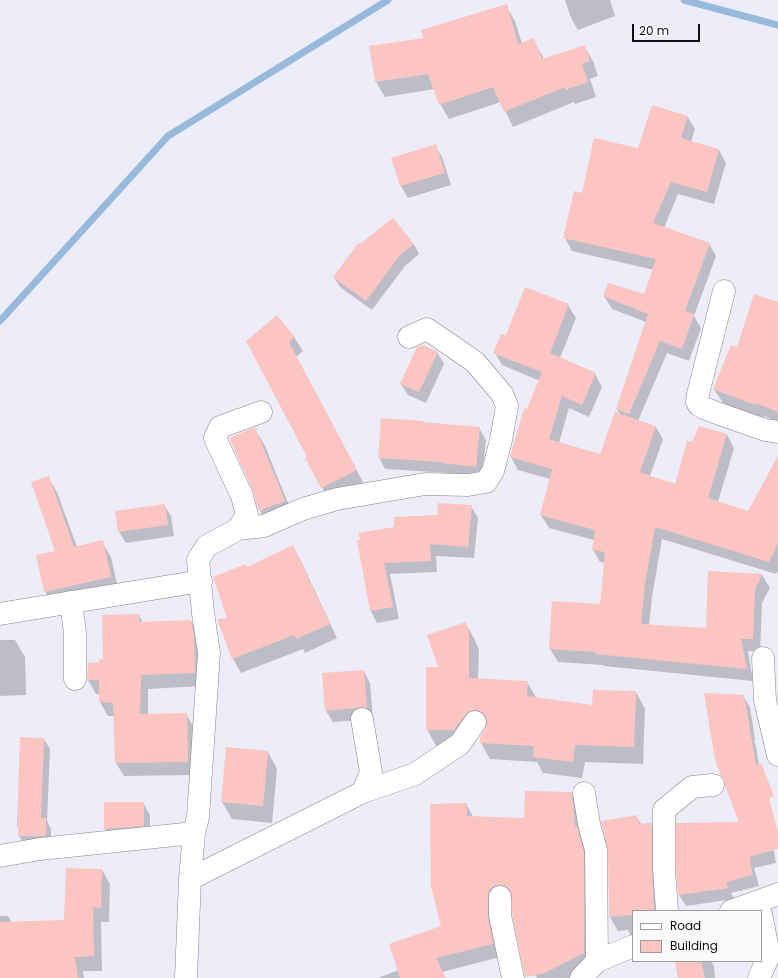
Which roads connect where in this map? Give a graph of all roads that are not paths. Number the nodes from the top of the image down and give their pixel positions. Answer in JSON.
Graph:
{"nodes":[{"id":1,"x":724,"y":291,"type":"dead end"},
{"id":2,"x":410,"y":337,"type":"dead end"},
{"id":3,"x":261,"y":412,"type":"dead end"},
{"id":4,"x":778,"y":432,"type":"edge"},
{"id":5,"x":238,"y":529,"type":"junction"},
{"id":6,"x":201,"y":581,"type":"junction"},
{"id":7,"x":71,"y":602,"type":"junction"},
{"id":8,"x":0,"y":614,"type":"edge"},
{"id":9,"x":763,"y":658,"type":"dead end"},
{"id":10,"x":75,"y":679,"type":"dead end"},
{"id":11,"x":362,"y":719,"type":"dead end"},
{"id":12,"x":475,"y":722,"type":"dead end"},
{"id":13,"x":778,"y":755,"type":"edge"},
{"id":14,"x":713,"y":785,"type":"dead end"},
{"id":15,"x":363,"y":792,"type":"junction"},
{"id":16,"x":584,"y":793,"type":"dead end"},
{"id":17,"x":194,"y":832,"type":"junction"},
{"id":18,"x":0,"y":856,"type":"edge"},
{"id":19,"x":190,"y":879,"type":"junction"},
{"id":20,"x":500,"y":898,"type":"dead end"},
{"id":21,"x":765,"y":905,"type":"edge"},
{"id":22,"x":667,"y":910,"type":"edge"},
{"id":23,"x":737,"y":910,"type":"edge"},
{"id":24,"x":632,"y":946,"type":"edge"},
{"id":25,"x":597,"y":961,"type":"junction"},
{"id":26,"x":186,"y":978,"type":"edge"},
{"id":27,"x":514,"y":978,"type":"edge"},
{"id":28,"x":581,"y":978,"type":"edge"},
{"id":29,"x":759,"y":978,"type":"edge"}],
"edges":[{"from":1,"to":4,"type":"street"},
{"from":2,"to":5,"type":"street"},
{"from":3,"to":5,"type":"street"},
{"from":5,"to":6,"type":"street"},
{"from":6,"to":7,"type":"street"},
{"from":6,"to":17,"type":"street"},
{"from":7,"to":8,"type":"street"},
{"from":7,"to":10,"type":"street"},
{"from":9,"to":13,"type":"street"},
{"from":11,"to":15,"type":"street"},
{"from":12,"to":15,"type":"street"},
{"from":14,"to":22,"type":"street"},
{"from":15,"to":19,"type":"street"},
{"from":16,"to":25,"type":"street"},
{"from":17,"to":18,"type":"street"},
{"from":17,"to":19,"type":"street"},
{"from":19,"to":26,"type":"street"},
{"from":20,"to":27,"type":"street"},
{"from":21,"to":23,"type":"street"},
{"from":21,"to":29,"type":"street"},
{"from":24,"to":25,"type":"street"},
{"from":25,"to":28,"type":"street"}]}
